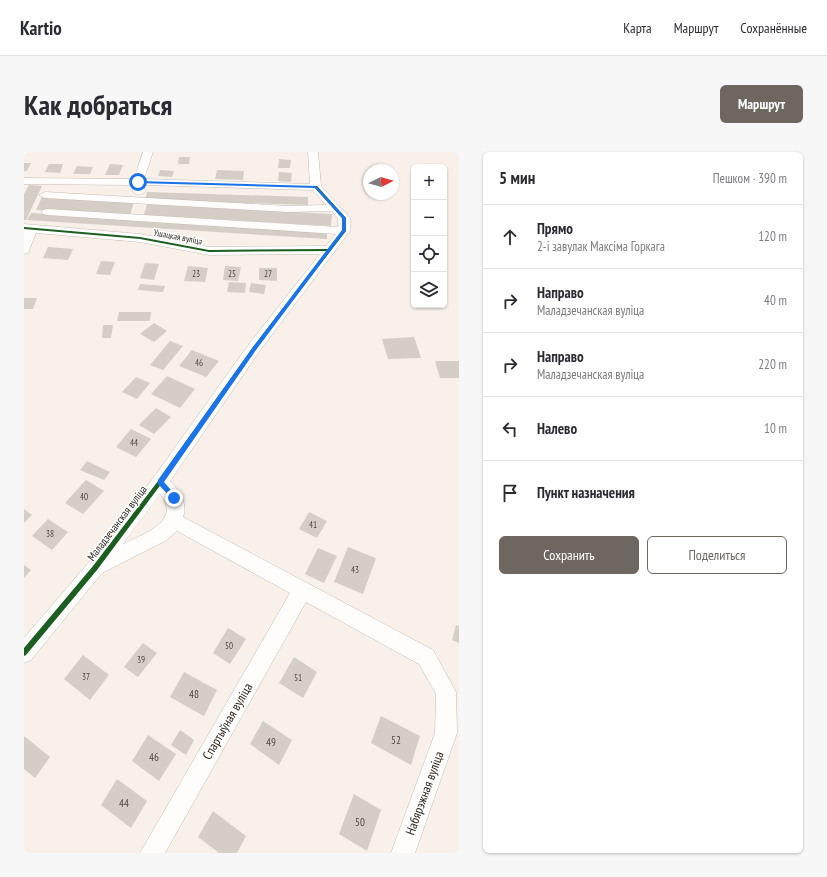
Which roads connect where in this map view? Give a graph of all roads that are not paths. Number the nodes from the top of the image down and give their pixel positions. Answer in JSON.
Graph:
{"nodes":[{"id":1,"x":148,"y":152,"type":"edge"},
{"id":2,"x":313,"y":152,"type":"edge"},
{"id":3,"x":24,"y":181,"type":"edge"},
{"id":4,"x":138,"y":182,"type":"junction"},
{"id":5,"x":316,"y":187,"type":"junction"},
{"id":6,"x":45,"y":195,"type":"dead end"},
{"id":7,"x":140,"y":200,"type":"junction"},
{"id":8,"x":336,"y":208,"type":"junction"},
{"id":9,"x":47,"y":212,"type":"dead end"},
{"id":10,"x":137,"y":217,"type":"junction"},
{"id":11,"x":27,"y":228,"type":"edge"},
{"id":12,"x":344,"y":230,"type":"junction"},
{"id":13,"x":24,"y":250,"type":"edge"},
{"id":14,"x":329,"y":250,"type":"junction"},
{"id":15,"x":160,"y":482,"type":"junction"},
{"id":16,"x":173,"y":520,"type":"junction"},
{"id":17,"x":95,"y":568,"type":"junction"},
{"id":18,"x":302,"y":590,"type":"junction"},
{"id":19,"x":24,"y":653,"type":"edge"},
{"id":20,"x":152,"y":853,"type":"edge"},
{"id":21,"x":403,"y":853,"type":"edge"}],
"edges":[{"from":1,"to":4,"type":"street"},
{"from":2,"to":5,"type":"street"},
{"from":3,"to":4,"type":"street"},
{"from":4,"to":5,"type":"street"},
{"from":4,"to":7,"type":"street"},
{"from":5,"to":8,"type":"street"},
{"from":6,"to":7,"type":"street"},
{"from":7,"to":8,"type":"street"},
{"from":7,"to":10,"type":"street"},
{"from":8,"to":12,"type":"street"},
{"from":9,"to":10,"type":"street"},
{"from":10,"to":12,"type":"street"},
{"from":11,"to":13,"type":"street","name":"Ушацкая вуліца"},
{"from":11,"to":14,"type":"street","name":"Ушацкая вуліца"},
{"from":12,"to":14,"type":"street","name":"Маладзечанская вуліца"},
{"from":14,"to":15,"type":"street","name":"Маладзечанская вуліца"},
{"from":15,"to":16,"type":"street"},
{"from":15,"to":17,"type":"street","name":"Маладзечанская вуліца"},
{"from":16,"to":17,"type":"street"},
{"from":16,"to":18,"type":"street","name":"Набярэжная вуліца"},
{"from":17,"to":19,"type":"street","name":"Маладзечанская вуліца"},
{"from":18,"to":20,"type":"street","name":"Спартыўная вуліца"},
{"from":18,"to":21,"type":"street","name":"Набярэжная вуліца"}]}
